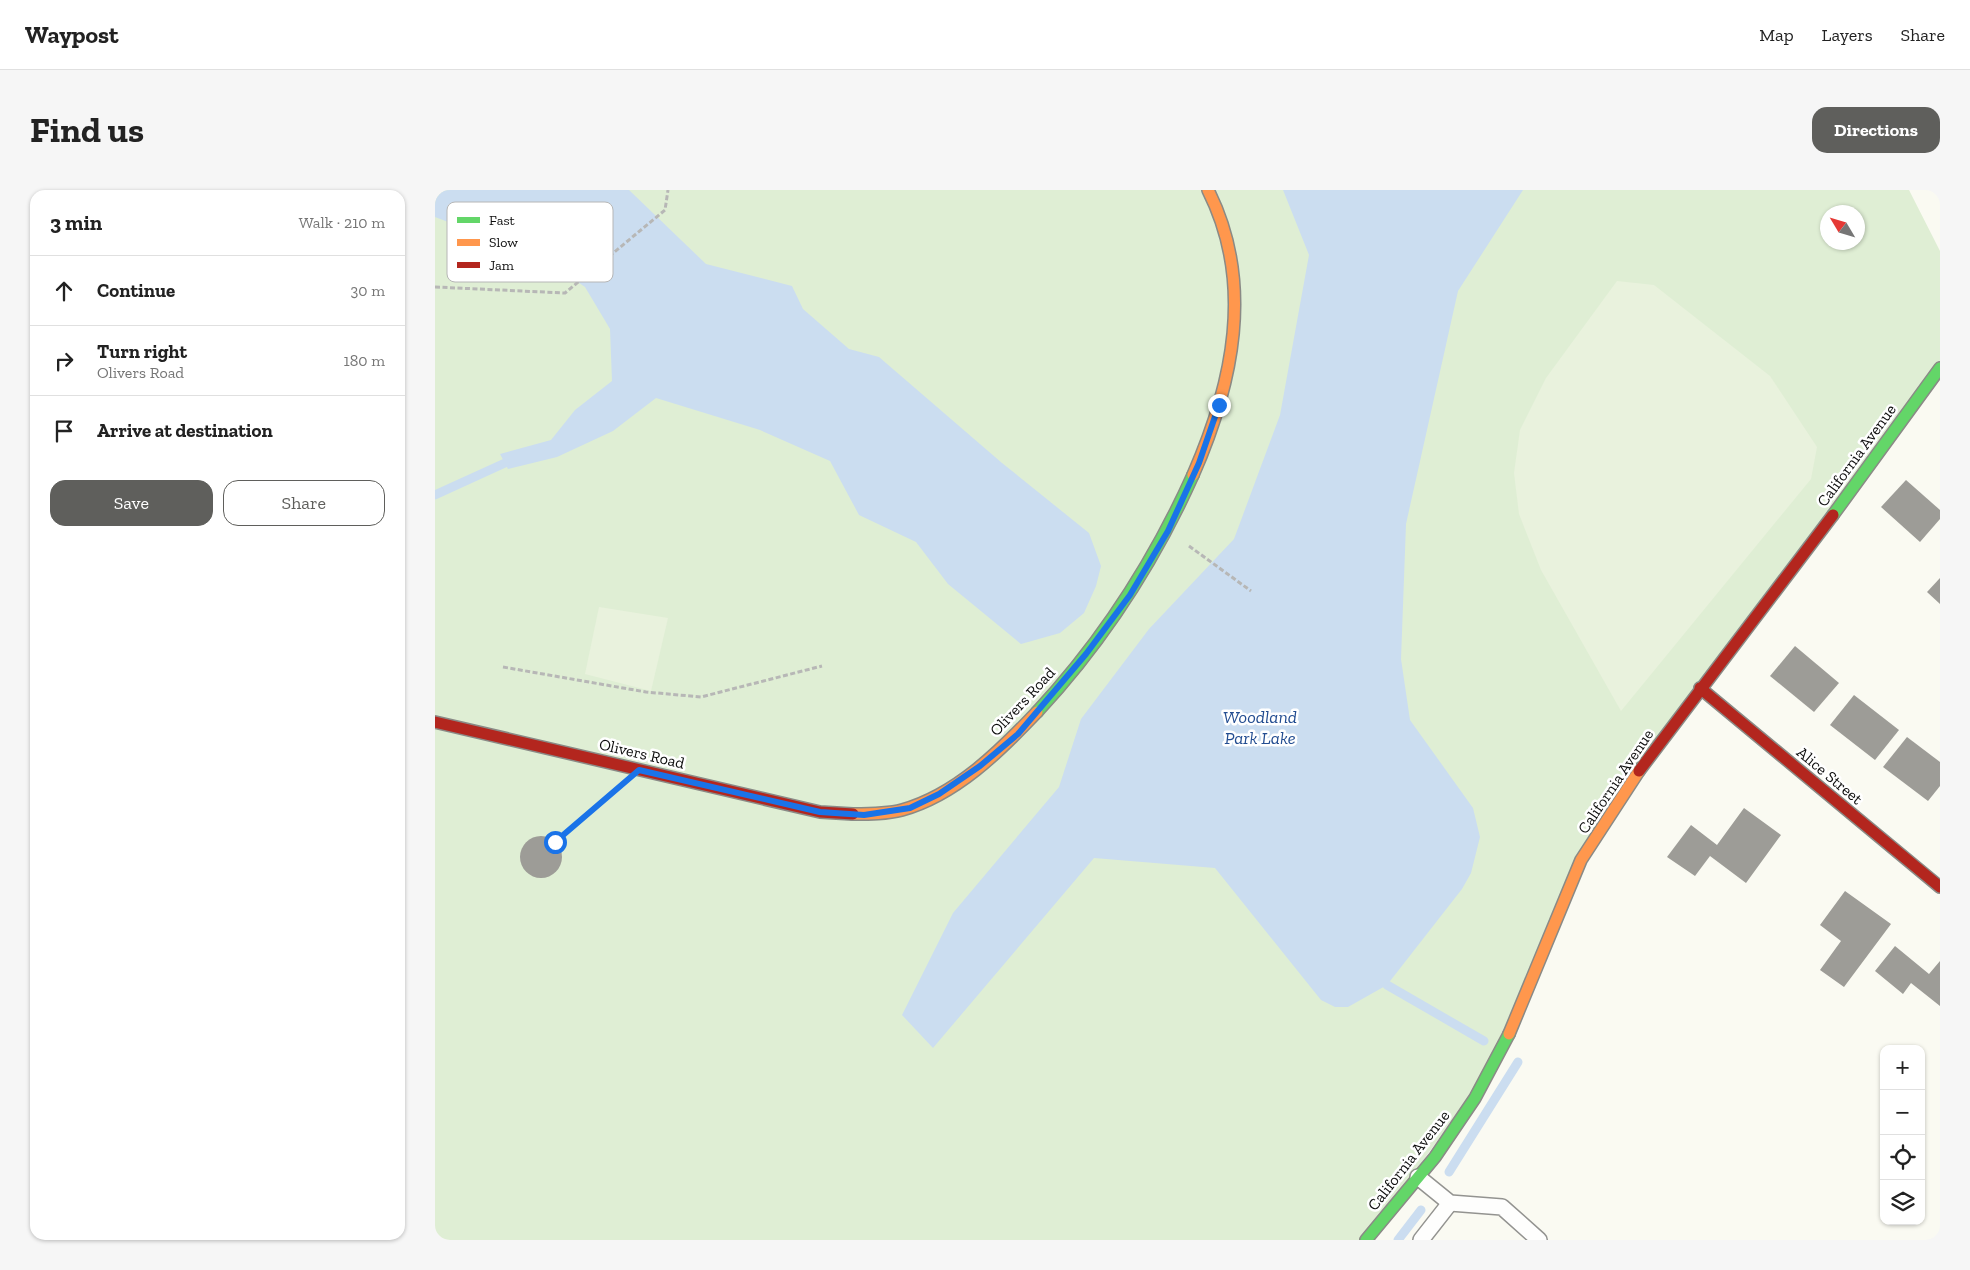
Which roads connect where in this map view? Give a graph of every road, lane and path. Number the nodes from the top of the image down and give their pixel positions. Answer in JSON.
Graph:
{"nodes":[{"id":1,"x":668,"y":190,"type":"edge"},
{"id":2,"x":1208,"y":190,"type":"edge"},
{"id":3,"x":613,"y":253,"type":"edge"},
{"id":4,"x":578,"y":282,"type":"edge"},
{"id":5,"x":435,"y":287,"type":"edge"},
{"id":6,"x":1940,"y":368,"type":"edge"},
{"id":7,"x":1203,"y":558,"type":"dead end"},
{"id":8,"x":1251,"y":591,"type":"dead end"},
{"id":9,"x":822,"y":666,"type":"dead end"},
{"id":10,"x":503,"y":667,"type":"dead end"},
{"id":11,"x":1700,"y":688,"type":"junction"},
{"id":12,"x":435,"y":722,"type":"edge"},
{"id":13,"x":639,"y":770,"type":"junction"},
{"id":14,"x":555,"y":842,"type":"dead end"},
{"id":15,"x":1940,"y":887,"type":"edge"},
{"id":16,"x":1418,"y":1177,"type":"junction"},
{"id":17,"x":1450,"y":1203,"type":"junction"},
{"id":18,"x":1535,"y":1239,"type":"edge"},
{"id":19,"x":1366,"y":1240,"type":"edge"},
{"id":20,"x":1421,"y":1240,"type":"edge"}],
"edges":[{"from":1,"to":3,"type":"path"},
{"from":2,"to":13,"type":"street","name":"Olivers Road"},
{"from":4,"to":5,"type":"path"},
{"from":6,"to":11,"type":"street","name":"California Avenue"},
{"from":7,"to":8,"type":"path"},
{"from":9,"to":10,"type":"path"},
{"from":11,"to":15,"type":"street","name":"Alice Street"},
{"from":11,"to":16,"type":"street","name":"California Avenue"},
{"from":12,"to":13,"type":"street","name":"Olivers Road"},
{"from":13,"to":14,"type":"path"},
{"from":16,"to":17,"type":"lane"},
{"from":16,"to":19,"type":"street","name":"California Avenue"},
{"from":17,"to":18,"type":"lane"},
{"from":17,"to":20,"type":"lane"}]}
